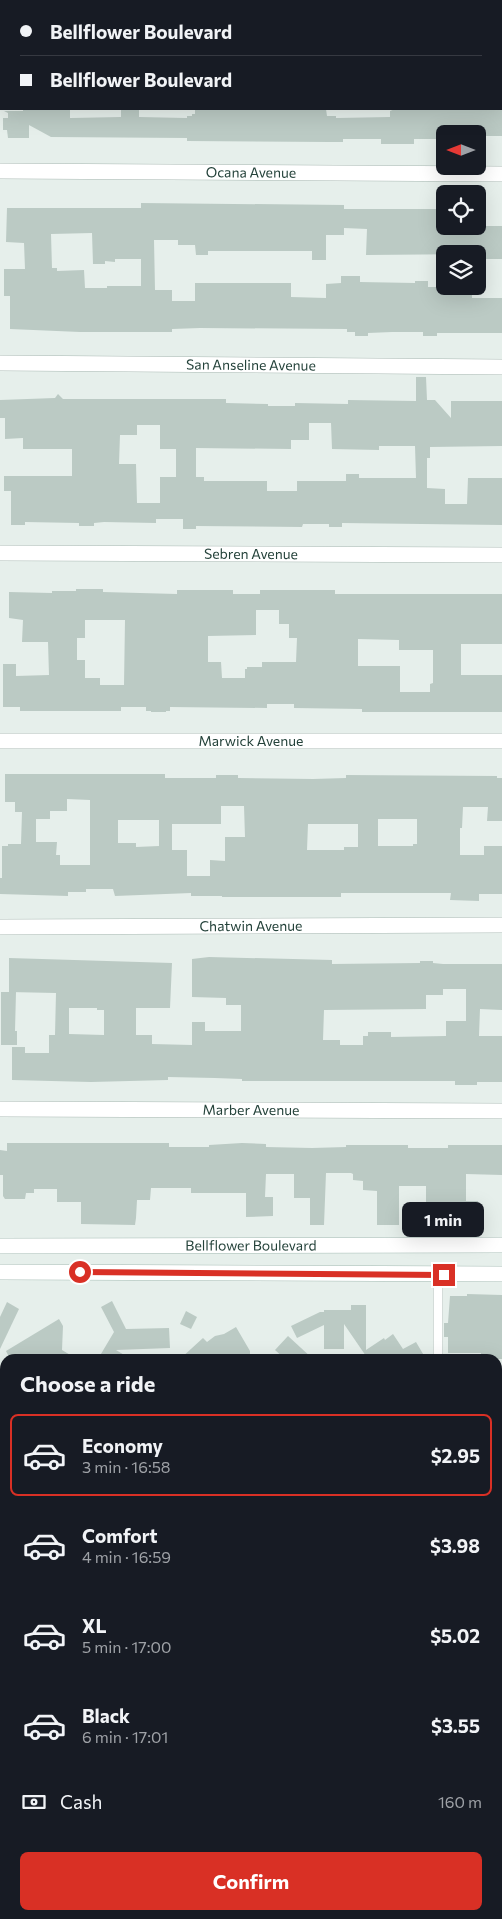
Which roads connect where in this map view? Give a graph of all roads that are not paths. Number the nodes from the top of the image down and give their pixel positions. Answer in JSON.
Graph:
{"nodes":[{"id":1,"x":0,"y":171,"type":"edge"},
{"id":2,"x":502,"y":174,"type":"edge"},
{"id":3,"x":0,"y":363,"type":"edge"},
{"id":4,"x":502,"y":367,"type":"edge"},
{"id":5,"x":0,"y":553,"type":"edge"},
{"id":6,"x":502,"y":555,"type":"edge"},
{"id":7,"x":0,"y":741,"type":"edge"},
{"id":8,"x":502,"y":742,"type":"edge"},
{"id":9,"x":0,"y":926,"type":"edge"},
{"id":10,"x":502,"y":926,"type":"edge"},
{"id":11,"x":0,"y":1108,"type":"edge"},
{"id":12,"x":502,"y":1111,"type":"edge"},
{"id":13,"x":502,"y":1245,"type":"edge"},
{"id":14,"x":0,"y":1246,"type":"edge"},
{"id":15,"x":0,"y":1272,"type":"edge"},
{"id":16,"x":502,"y":1274,"type":"edge"},
{"id":17,"x":438,"y":1275,"type":"junction"},
{"id":18,"x":438,"y":1354,"type":"edge"}],
"edges":[{"from":1,"to":2,"type":"street","name":"Ocana Avenue"},
{"from":3,"to":4,"type":"street","name":"San Anseline Avenue"},
{"from":5,"to":6,"type":"street","name":"Sebren Avenue"},
{"from":7,"to":8,"type":"street","name":"Marwick Avenue"},
{"from":9,"to":10,"type":"street","name":"Chatwin Avenue"},
{"from":11,"to":12,"type":"street","name":"Marber Avenue"},
{"from":13,"to":14,"type":"street","name":"Bellflower Boulevard"},
{"from":15,"to":17,"type":"street","name":"Bellflower Boulevard"},
{"from":16,"to":17,"type":"street","name":"Bellflower Boulevard"},
{"from":17,"to":18,"type":"lane"}]}
